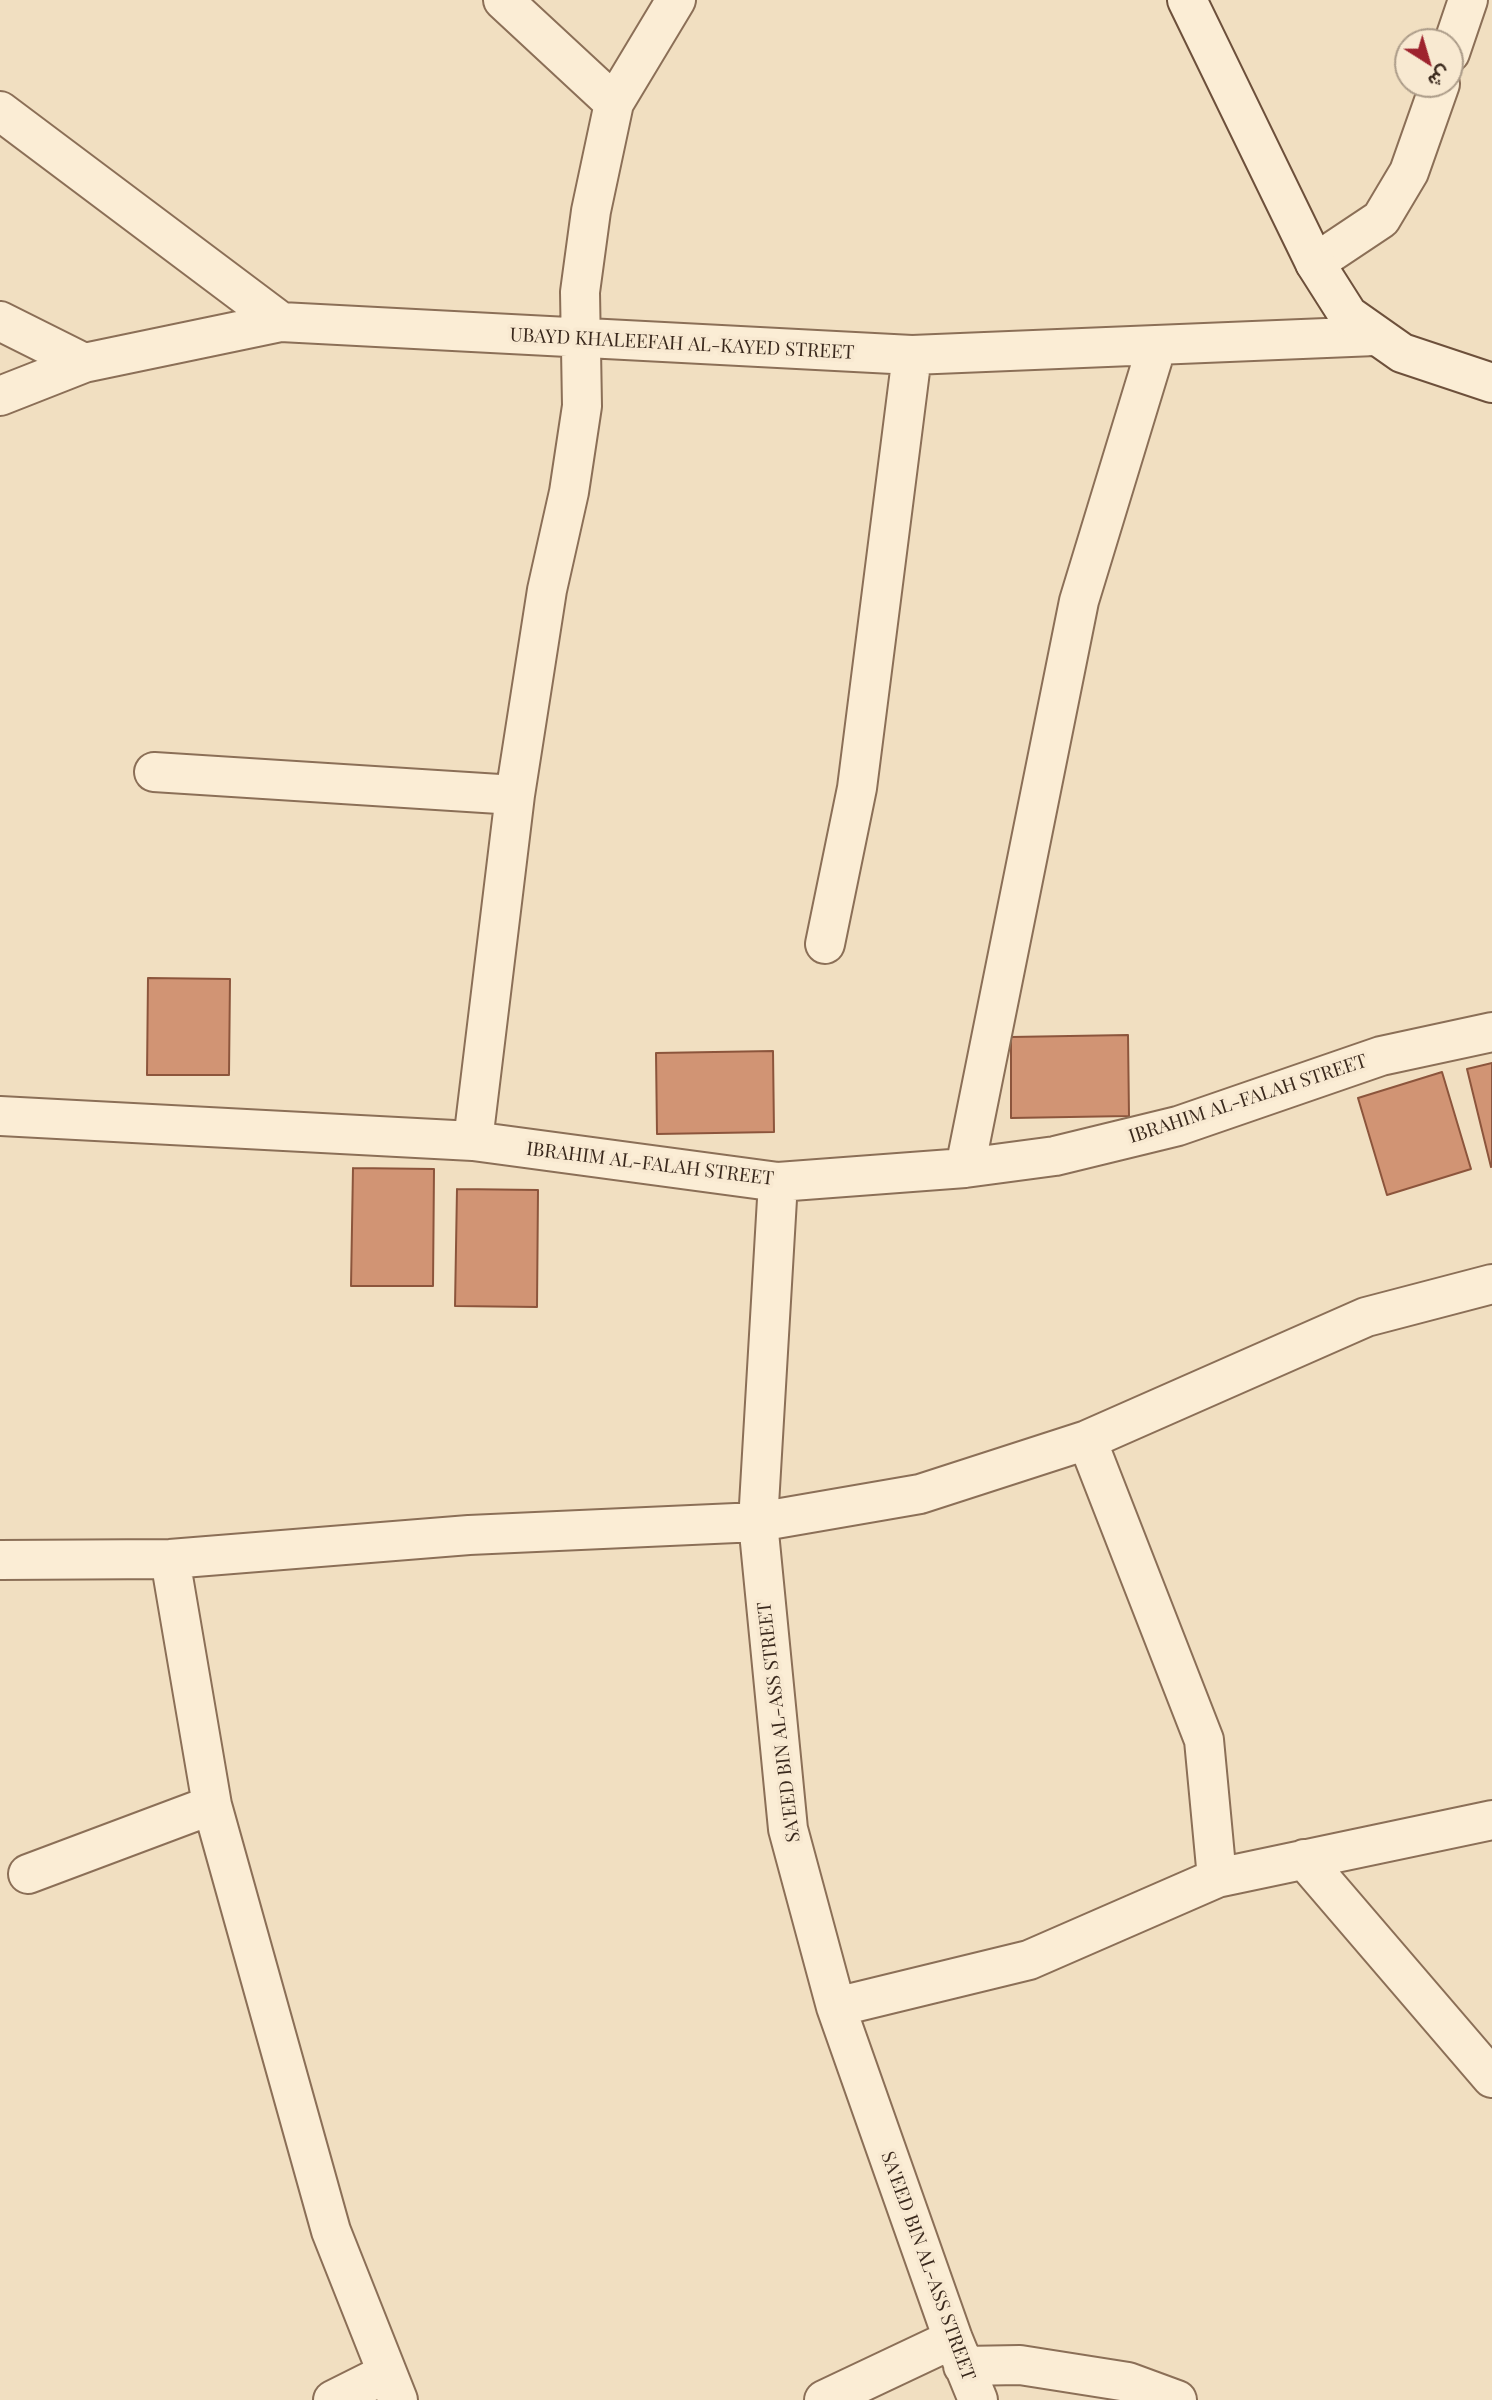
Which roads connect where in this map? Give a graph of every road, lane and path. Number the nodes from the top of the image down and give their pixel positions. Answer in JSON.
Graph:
{"nodes":[{"id":1,"x":503,"y":0,"type":"edge"},
{"id":2,"x":676,"y":0,"type":"edge"},
{"id":3,"x":1187,"y":0,"type":"edge"},
{"id":4,"x":1468,"y":0,"type":"edge"},
{"id":5,"x":1458,"y":28,"type":"edge"},
{"id":6,"x":1435,"y":98,"type":"edge"},
{"id":7,"x":614,"y":103,"type":"junction"},
{"id":8,"x":0,"y":111,"type":"edge"},
{"id":9,"x":1315,"y":263,"type":"junction"},
{"id":10,"x":0,"y":321,"type":"edge"},
{"id":11,"x":281,"y":322,"type":"junction"},
{"id":12,"x":1375,"y":336,"type":"junction"},
{"id":13,"x":580,"y":340,"type":"junction"},
{"id":14,"x":1157,"y":345,"type":"junction"},
{"id":15,"x":912,"y":355,"type":"junction"},
{"id":16,"x":84,"y":363,"type":"junction"},
{"id":17,"x":1492,"y":383,"type":"edge"},
{"id":18,"x":0,"y":396,"type":"edge"},
{"id":19,"x":154,"y":772,"type":"dead end"},
{"id":20,"x":515,"y":795,"type":"junction"},
{"id":21,"x":825,"y":944,"type":"dead end"},
{"id":22,"x":1492,"y":1032,"type":"edge"},
{"id":23,"x":0,"y":1116,"type":"edge"},
{"id":24,"x":473,"y":1141,"type":"junction"},
{"id":25,"x":965,"y":1168,"type":"junction"},
{"id":26,"x":778,"y":1182,"type":"junction"},
{"id":27,"x":1492,"y":1284,"type":"edge"},
{"id":28,"x":1087,"y":1440,"type":"junction"},
{"id":29,"x":758,"y":1522,"type":"junction"},
{"id":30,"x":170,"y":1559,"type":"junction"},
{"id":31,"x":0,"y":1560,"type":"edge"},
{"id":32,"x":212,"y":1805,"type":"junction"},
{"id":33,"x":1492,"y":1820,"type":"edge"},
{"id":34,"x":1304,"y":1859,"type":"junction"},
{"id":35,"x":28,"y":1874,"type":"dead end"},
{"id":36,"x":1217,"y":1878,"type":"junction"},
{"id":37,"x":836,"y":2007,"type":"junction"},
{"id":38,"x":1492,"y":2078,"type":"edge"},
{"id":39,"x":964,"y":2368,"type":"edge"},
{"id":40,"x":393,"y":2386,"type":"edge"},
{"id":41,"x":333,"y":2400,"type":"edge"},
{"id":42,"x":824,"y":2400,"type":"edge"},
{"id":43,"x":1177,"y":2400,"type":"edge"}],
"edges":[{"from":1,"to":7,"type":"street"},
{"from":2,"to":7,"type":"street"},
{"from":3,"to":9,"type":"street"},
{"from":4,"to":5,"type":"street"},
{"from":6,"to":9,"type":"street"},
{"from":7,"to":13,"type":"street"},
{"from":8,"to":11,"type":"street"},
{"from":9,"to":12,"type":"street"},
{"from":10,"to":16,"type":"street"},
{"from":11,"to":13,"type":"street","name":"UBAYD KHALEEFAH AL-KAYED STREET"},
{"from":11,"to":16,"type":"street","name":"UBAYD KHALEEFAH AL-KAYED STREET"},
{"from":12,"to":14,"type":"street","name":"UBAYD KHALEEFAH AL-KAYED STREET"},
{"from":12,"to":17,"type":"street"},
{"from":13,"to":15,"type":"street","name":"UBAYD KHALEEFAH AL-KAYED STREET"},
{"from":13,"to":20,"type":"street"},
{"from":14,"to":15,"type":"street","name":"UBAYD KHALEEFAH AL-KAYED STREET"},
{"from":14,"to":25,"type":"street"},
{"from":15,"to":21,"type":"street"},
{"from":16,"to":18,"type":"street","name":"UBAYD KHALEEFAH AL-KAYED STREET"},
{"from":19,"to":20,"type":"street"},
{"from":20,"to":24,"type":"street"},
{"from":22,"to":25,"type":"street","name":"IBRAHIM AL-FALAH STREET"},
{"from":23,"to":24,"type":"street","name":"IBRAHIM AL-FALAH STREET"},
{"from":24,"to":26,"type":"street","name":"IBRAHIM AL-FALAH STREET"},
{"from":25,"to":26,"type":"street","name":"IBRAHIM AL-FALAH STREET"},
{"from":26,"to":29,"type":"street","name":"SA'EED BIN AL-ASS STREET"},
{"from":27,"to":28,"type":"street"},
{"from":28,"to":29,"type":"street"},
{"from":28,"to":36,"type":"street"},
{"from":29,"to":30,"type":"street"},
{"from":29,"to":37,"type":"street","name":"SA'EED BIN AL-ASS STREET"},
{"from":30,"to":31,"type":"street"},
{"from":30,"to":32,"type":"street"},
{"from":32,"to":35,"type":"street"},
{"from":32,"to":40,"type":"street"},
{"from":33,"to":34,"type":"street"},
{"from":34,"to":36,"type":"street"},
{"from":34,"to":38,"type":"street"},
{"from":36,"to":37,"type":"street"},
{"from":37,"to":39,"type":"street","name":"SA'EED BIN AL-ASS STREET"},
{"from":39,"to":42,"type":"street"},
{"from":39,"to":43,"type":"street"},
{"from":40,"to":41,"type":"street"}]}
